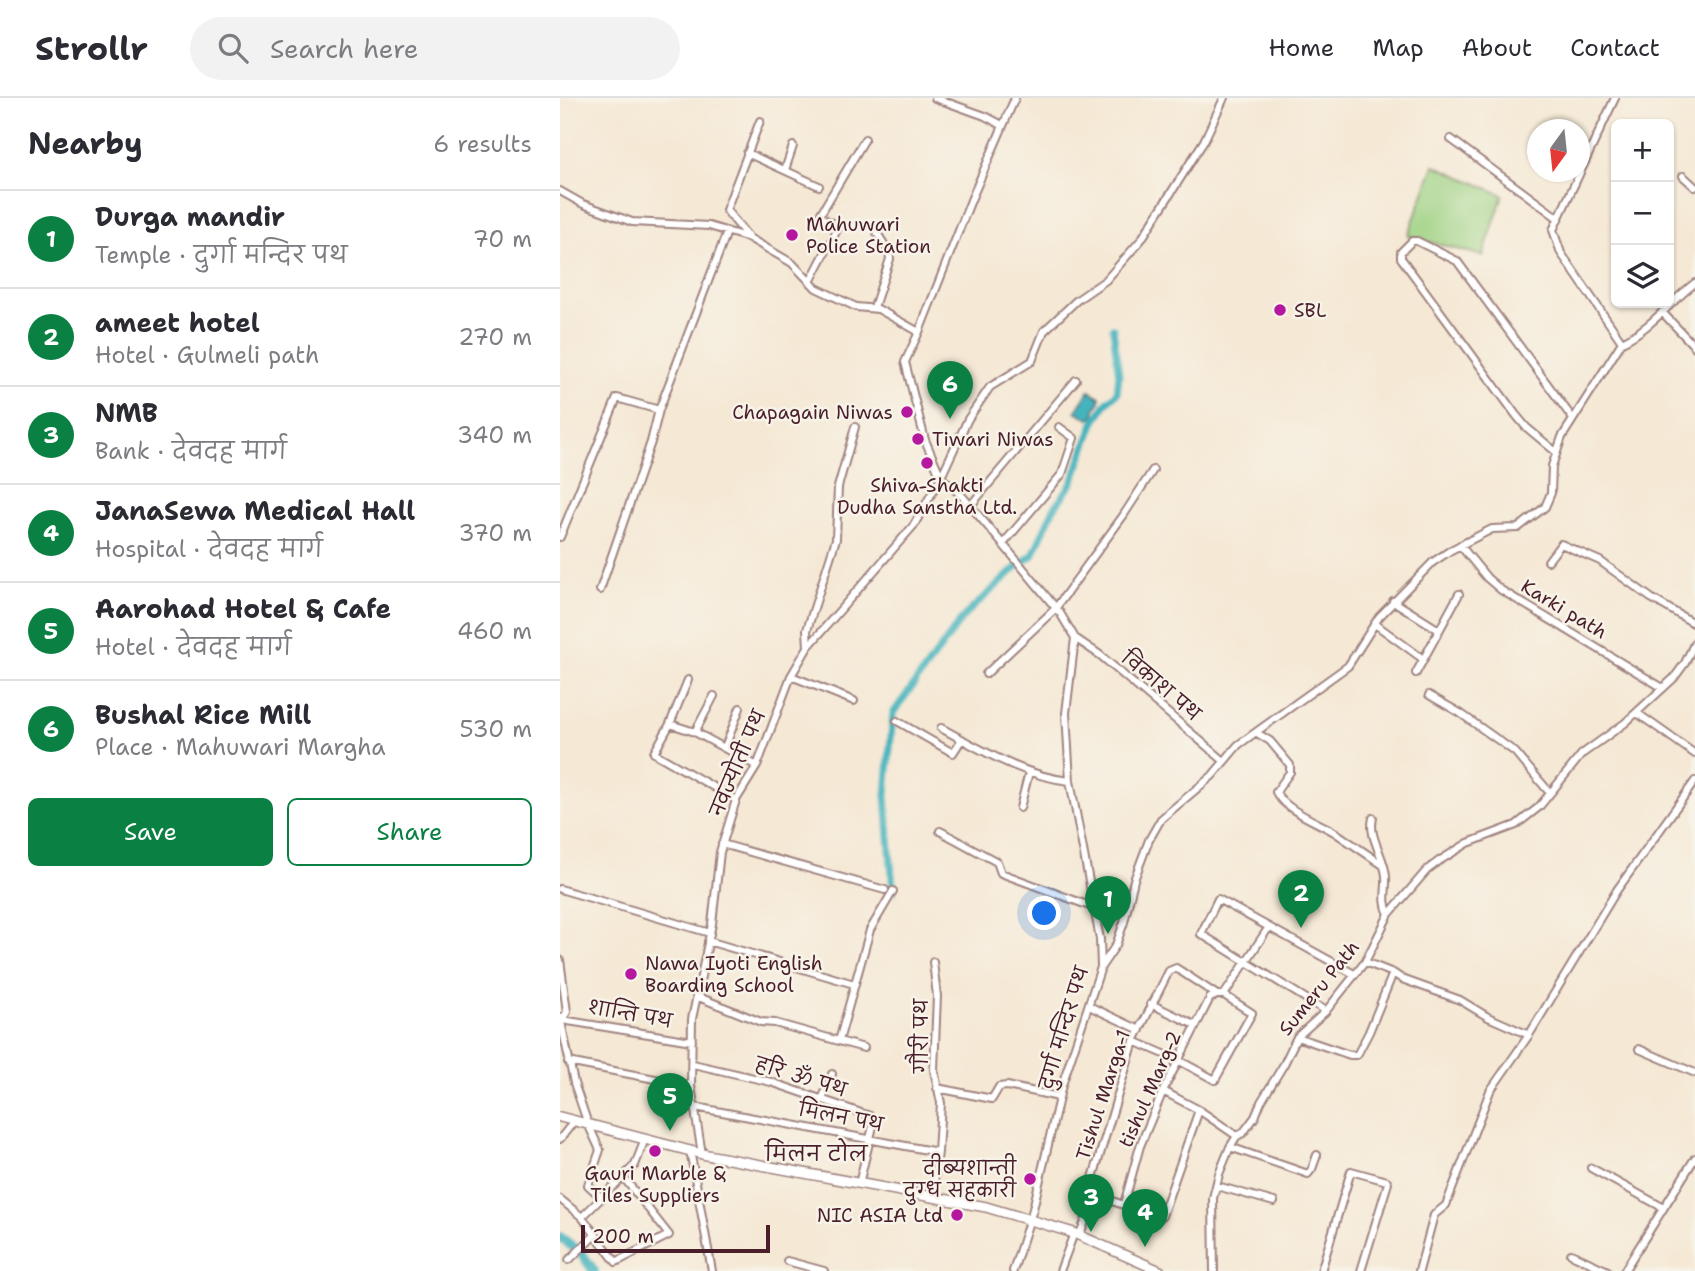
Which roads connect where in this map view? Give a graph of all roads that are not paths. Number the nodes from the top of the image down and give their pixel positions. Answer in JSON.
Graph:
{"nodes":[{"id":1,"x":935,"y":98,"type":"edge"},
{"id":2,"x":1015,"y":98,"type":"edge"},
{"id":3,"x":1224,"y":98,"type":"edge"},
{"id":4,"x":1615,"y":98,"type":"edge"},
{"id":5,"x":760,"y":121,"type":"dead end"},
{"id":6,"x":1002,"y":125,"type":"junction"},
{"id":7,"x":865,"y":138,"type":"dead end"},
{"id":8,"x":1451,"y":139,"type":"dead end"},
{"id":9,"x":793,"y":146,"type":"dead end"},
{"id":10,"x":747,"y":153,"type":"junction"},
{"id":11,"x":785,"y":170,"type":"junction"},
{"id":12,"x":1683,"y":176,"type":"dead end"},
{"id":13,"x":819,"y":186,"type":"dead end"},
{"id":14,"x":1695,"y":187,"type":"edge"},
{"id":15,"x":560,"y":191,"type":"edge"},
{"id":16,"x":1558,"y":218,"type":"junction"},
{"id":17,"x":727,"y":232,"type":"junction"},
{"id":18,"x":877,"y":233,"type":"dead end"},
{"id":19,"x":749,"y":238,"type":"junction"},
{"id":20,"x":810,"y":282,"type":"junction"},
{"id":21,"x":1695,"y":283,"type":"edge"},
{"id":22,"x":874,"y":307,"type":"junction"},
{"id":23,"x":1662,"y":312,"type":"junction"},
{"id":24,"x":919,"y":332,"type":"junction"},
{"id":25,"x":1622,"y":342,"type":"junction"},
{"id":26,"x":1695,"y":347,"type":"edge"},
{"id":27,"x":1076,"y":380,"type":"dead end"},
{"id":28,"x":659,"y":410,"type":"junction"},
{"id":29,"x":1573,"y":419,"type":"junction"},
{"id":30,"x":855,"y":426,"type":"dead end"},
{"id":31,"x":1059,"y":427,"type":"dead end"},
{"id":32,"x":1556,"y":452,"type":"junction"},
{"id":33,"x":1153,"y":470,"type":"dead end"},
{"id":34,"x":941,"y":477,"type":"junction"},
{"id":35,"x":971,"y":506,"type":"junction"},
{"id":36,"x":560,"y":537,"type":"edge"},
{"id":37,"x":1003,"y":544,"type":"junction"},
{"id":38,"x":1460,"y":545,"type":"junction"},
{"id":39,"x":1548,"y":561,"type":"dead end"},
{"id":40,"x":600,"y":590,"type":"dead end"},
{"id":41,"x":1459,"y":594,"type":"dead end"},
{"id":42,"x":1393,"y":601,"type":"junction"},
{"id":43,"x":1055,"y":608,"type":"junction"},
{"id":44,"x":1375,"y":624,"type":"junction"},
{"id":45,"x":1695,"y":624,"type":"edge"},
{"id":46,"x":1439,"y":630,"type":"junction"},
{"id":47,"x":1075,"y":638,"type":"junction"},
{"id":48,"x":1695,"y":642,"type":"edge"},
{"id":49,"x":808,"y":647,"type":"junction"},
{"id":50,"x":1423,"y":659,"type":"junction"},
{"id":51,"x":1416,"y":673,"type":"dead end"},
{"id":52,"x":986,"y":674,"type":"dead end"},
{"id":53,"x":791,"y":676,"type":"junction"},
{"id":54,"x":688,"y":680,"type":"dead end"},
{"id":55,"x":1663,"y":688,"type":"junction"},
{"id":56,"x":1429,"y":695,"type":"dead end"},
{"id":57,"x":714,"y":696,"type":"dead end"},
{"id":58,"x":854,"y":701,"type":"dead end"},
{"id":59,"x":740,"y":708,"type":"dead end"},
{"id":60,"x":1637,"y":713,"type":"junction"},
{"id":61,"x":897,"y":721,"type":"dead end"},
{"id":62,"x":670,"y":724,"type":"junction"},
{"id":63,"x":941,"y":728,"type":"dead end"},
{"id":64,"x":695,"y":732,"type":"junction"},
{"id":65,"x":1257,"y":733,"type":"junction"},
{"id":66,"x":962,"y":739,"type":"junction"},
{"id":67,"x":725,"y":747,"type":"junction"},
{"id":68,"x":1695,"y":754,"type":"edge"},
{"id":69,"x":1224,"y":761,"type":"junction"},
{"id":70,"x":757,"y":766,"type":"junction"},
{"id":71,"x":1029,"y":772,"type":"junction"},
{"id":72,"x":1070,"y":781,"type":"junction"},
{"id":73,"x":1695,"y":781,"type":"edge"},
{"id":74,"x":1550,"y":793,"type":"junction"},
{"id":75,"x":736,"y":800,"type":"junction"},
{"id":76,"x":1020,"y":808,"type":"dead end"},
{"id":77,"x":1373,"y":818,"type":"dead end"},
{"id":78,"x":940,"y":831,"type":"dead end"},
{"id":79,"x":722,"y":844,"type":"junction"},
{"id":80,"x":1383,"y":865,"type":"junction"},
{"id":81,"x":560,"y":889,"type":"edge"},
{"id":82,"x":885,"y":890,"type":"dead end"},
{"id":83,"x":893,"y":891,"type":"dead end"},
{"id":84,"x":1095,"y":908,"type":"junction"},
{"id":85,"x":1389,"y":914,"type":"junction"},
{"id":86,"x":1269,"y":927,"type":"junction"},
{"id":87,"x":710,"y":933,"type":"junction"},
{"id":88,"x":708,"y":941,"type":"junction"},
{"id":89,"x":560,"y":960,"type":"edge"},
{"id":90,"x":1246,"y":961,"type":"junction"},
{"id":91,"x":933,"y":962,"type":"dead end"},
{"id":92,"x":1365,"y":962,"type":"junction"},
{"id":93,"x":1101,"y":967,"type":"junction"},
{"id":94,"x":1392,"y":973,"type":"junction"},
{"id":95,"x":1354,"y":974,"type":"junction"},
{"id":96,"x":854,"y":984,"type":"junction"},
{"id":97,"x":1221,"y":995,"type":"junction"},
{"id":98,"x":696,"y":996,"type":"junction"},
{"id":99,"x":1151,"y":1004,"type":"junction"},
{"id":100,"x":1089,"y":1006,"type":"junction"},
{"id":101,"x":1326,"y":1011,"type":"junction"},
{"id":102,"x":561,"y":1018,"type":"edge"},
{"id":103,"x":1195,"y":1025,"type":"junction"},
{"id":104,"x":1140,"y":1030,"type":"junction"},
{"id":105,"x":1529,"y":1035,"type":"junction"},
{"id":106,"x":1297,"y":1037,"type":"junction"},
{"id":107,"x":692,"y":1041,"type":"junction"},
{"id":108,"x":839,"y":1041,"type":"junction"},
{"id":109,"x":1134,"y":1041,"type":"junction"},
{"id":110,"x":864,"y":1048,"type":"dead end"},
{"id":111,"x":1639,"y":1049,"type":"dead end"},
{"id":112,"x":1178,"y":1060,"type":"junction"},
{"id":113,"x":568,"y":1062,"type":"junction"},
{"id":114,"x":692,"y":1064,"type":"junction"},
{"id":115,"x":832,"y":1073,"type":"dead end"},
{"id":116,"x":1695,"y":1073,"type":"edge"},
{"id":117,"x":691,"y":1086,"type":"junction"},
{"id":118,"x":937,"y":1088,"type":"junction"},
{"id":119,"x":1163,"y":1091,"type":"junction"},
{"id":120,"x":1059,"y":1097,"type":"junction"},
{"id":121,"x":822,"y":1100,"type":"junction"},
{"id":122,"x":695,"y":1107,"type":"junction"},
{"id":123,"x":1199,"y":1110,"type":"junction"},
{"id":124,"x":560,"y":1117,"type":"edge"},
{"id":125,"x":575,"y":1121,"type":"junction"},
{"id":126,"x":587,"y":1124,"type":"junction"},
{"id":127,"x":1237,"y":1136,"type":"junction"},
{"id":128,"x":869,"y":1138,"type":"junction"},
{"id":129,"x":560,"y":1139,"type":"edge"},
{"id":130,"x":645,"y":1139,"type":"junction"},
{"id":131,"x":1230,"y":1147,"type":"junction"},
{"id":132,"x":690,"y":1150,"type":"junction"},
{"id":133,"x":938,"y":1152,"type":"junction"},
{"id":134,"x":702,"y":1154,"type":"junction"},
{"id":135,"x":1317,"y":1155,"type":"dead end"},
{"id":136,"x":1695,"y":1158,"type":"edge"},
{"id":137,"x":1591,"y":1168,"type":"dead end"},
{"id":138,"x":624,"y":1178,"type":"junction"},
{"id":139,"x":859,"y":1184,"type":"junction"},
{"id":140,"x":1217,"y":1186,"type":"junction"},
{"id":141,"x":1096,"y":1195,"type":"junction"},
{"id":142,"x":932,"y":1196,"type":"junction"},
{"id":143,"x":602,"y":1198,"type":"junction"},
{"id":144,"x":560,"y":1199,"type":"edge"},
{"id":145,"x":1274,"y":1202,"type":"dead end"},
{"id":146,"x":1124,"y":1204,"type":"junction"},
{"id":147,"x":1662,"y":1208,"type":"junction"},
{"id":148,"x":582,"y":1217,"type":"junction"},
{"id":149,"x":1030,"y":1219,"type":"junction"},
{"id":150,"x":595,"y":1235,"type":"junction"},
{"id":151,"x":1076,"y":1235,"type":"junction"},
{"id":152,"x":1570,"y":1254,"type":"dead end"},
{"id":153,"x":569,"y":1260,"type":"dead end"},
{"id":154,"x":787,"y":1261,"type":"dead end"},
{"id":155,"x":1156,"y":1270,"type":"edge"},
{"id":156,"x":712,"y":1271,"type":"edge"},
{"id":157,"x":824,"y":1271,"type":"edge"},
{"id":158,"x":1013,"y":1271,"type":"edge"},
{"id":159,"x":1060,"y":1271,"type":"edge"},
{"id":160,"x":1214,"y":1271,"type":"edge"},
{"id":161,"x":1321,"y":1271,"type":"edge"},
{"id":162,"x":1361,"y":1271,"type":"edge"},
{"id":163,"x":1419,"y":1271,"type":"edge"},
{"id":164,"x":1608,"y":1271,"type":"edge"},
{"id":165,"x":1624,"y":1271,"type":"edge"}],
"edges":[{"from":1,"to":6,"type":"street"},
{"from":2,"to":6,"type":"street"},
{"from":3,"to":34,"type":"street","name":"नवज्योती पथ"},
{"from":4,"to":16,"type":"street"},
{"from":5,"to":10,"type":"street"},
{"from":6,"to":24,"type":"street"},
{"from":7,"to":20,"type":"street"},
{"from":8,"to":16,"type":"street"},
{"from":9,"to":11,"type":"street"},
{"from":10,"to":11,"type":"street"},
{"from":10,"to":19,"type":"street"},
{"from":11,"to":13,"type":"street"},
{"from":12,"to":14,"type":"street"},
{"from":15,"to":17,"type":"street"},
{"from":16,"to":25,"type":"street"},
{"from":17,"to":19,"type":"street"},
{"from":17,"to":28,"type":"street"},
{"from":18,"to":22,"type":"street"},
{"from":19,"to":20,"type":"street"},
{"from":20,"to":22,"type":"street"},
{"from":21,"to":23,"type":"street"},
{"from":22,"to":24,"type":"street"},
{"from":23,"to":25,"type":"street"},
{"from":23,"to":26,"type":"street"},
{"from":24,"to":34,"type":"street"},
{"from":25,"to":29,"type":"street"},
{"from":27,"to":35,"type":"street"},
{"from":28,"to":36,"type":"street"},
{"from":28,"to":40,"type":"street"},
{"from":29,"to":32,"type":"street"},
{"from":29,"to":32,"type":"street"},
{"from":30,"to":49,"type":"street"},
{"from":31,"to":37,"type":"street"},
{"from":32,"to":38,"type":"street"},
{"from":33,"to":43,"type":"street"},
{"from":34,"to":35,"type":"street"},
{"from":34,"to":49,"type":"street","name":"नवज्योती पथ"},
{"from":35,"to":37,"type":"street"},
{"from":37,"to":43,"type":"street"},
{"from":38,"to":42,"type":"street"},
{"from":38,"to":55,"type":"street","name":"Karki path"},
{"from":39,"to":45,"type":"street"},
{"from":41,"to":46,"type":"street"},
{"from":42,"to":44,"type":"street"},
{"from":42,"to":46,"type":"street"},
{"from":43,"to":47,"type":"street"},
{"from":43,"to":52,"type":"street"},
{"from":44,"to":50,"type":"street"},
{"from":44,"to":65,"type":"street"},
{"from":46,"to":50,"type":"street"},
{"from":47,"to":69,"type":"street","name":"विकाश पथ"},
{"from":47,"to":72,"type":"street","name":"दुर्गा मन्दिर पथ"},
{"from":48,"to":55,"type":"street","name":"Sumeru Path"},
{"from":49,"to":53,"type":"street","name":"नवज्योती पथ"},
{"from":50,"to":51,"type":"street"},
{"from":53,"to":58,"type":"street"},
{"from":53,"to":70,"type":"street","name":"नवज्योती पथ"},
{"from":54,"to":62,"type":"street"},
{"from":55,"to":60,"type":"street","name":"Sumeru Path"},
{"from":56,"to":74,"type":"street"},
{"from":57,"to":64,"type":"street"},
{"from":59,"to":67,"type":"street"},
{"from":60,"to":68,"type":"street"},
{"from":60,"to":74,"type":"street","name":"Sumeru Path"},
{"from":61,"to":66,"type":"street"},
{"from":62,"to":64,"type":"street"},
{"from":62,"to":75,"type":"street"},
{"from":63,"to":66,"type":"street"},
{"from":64,"to":67,"type":"street"},
{"from":65,"to":69,"type":"street"},
{"from":65,"to":80,"type":"street"},
{"from":66,"to":71,"type":"street"},
{"from":67,"to":70,"type":"street"},
{"from":69,"to":93,"type":"street"},
{"from":70,"to":75,"type":"street","name":"नवज्योती पथ"},
{"from":71,"to":72,"type":"street"},
{"from":71,"to":76,"type":"street"},
{"from":72,"to":84,"type":"street","name":"दुर्गा मन्दिर पथ"},
{"from":73,"to":105,"type":"street"},
{"from":74,"to":85,"type":"street","name":"Sumeru Path"},
{"from":75,"to":79,"type":"street","name":"नवज्योती पथ"},
{"from":77,"to":80,"type":"street"},
{"from":78,"to":84,"type":"street"},
{"from":79,"to":82,"type":"street"},
{"from":79,"to":87,"type":"street","name":"नवज्योती पथ"},
{"from":80,"to":85,"type":"street"},
{"from":81,"to":87,"type":"street"},
{"from":83,"to":96,"type":"street"},
{"from":84,"to":93,"type":"street","name":"दुर्गा मन्दिर पथ"},
{"from":85,"to":92,"type":"street","name":"Sumeru Path"},
{"from":86,"to":90,"type":"street","name":"tishul Marg-2"},
{"from":86,"to":90,"type":"street"},
{"from":86,"to":95,"type":"street"},
{"from":87,"to":88,"type":"street","name":"नवज्योती पथ"},
{"from":88,"to":96,"type":"street"},
{"from":88,"to":98,"type":"street","name":"नवज्योती पथ"},
{"from":89,"to":102,"type":"street"},
{"from":90,"to":97,"type":"street","name":"tishul Marg-2"},
{"from":90,"to":101,"type":"street"},
{"from":91,"to":118,"type":"street","name":"गौरी पथ"},
{"from":92,"to":94,"type":"street"},
{"from":92,"to":95,"type":"street","name":"Sumeru Path"},
{"from":93,"to":100,"type":"street","name":"दुर्गा मन्दिर पथ"},
{"from":94,"to":105,"type":"street"},
{"from":94,"to":106,"type":"street"},
{"from":95,"to":101,"type":"street","name":"Sumeru Path"},
{"from":96,"to":108,"type":"street"},
{"from":97,"to":99,"type":"street","name":"Tishul Marga-1"},
{"from":97,"to":103,"type":"street","name":"tishul Marg-2"},
{"from":97,"to":112,"type":"street"},
{"from":98,"to":107,"type":"street","name":"नवज्योती पथ"},
{"from":98,"to":108,"type":"street"},
{"from":99,"to":103,"type":"street"},
{"from":99,"to":104,"type":"street","name":"Tishul Marga-1"},
{"from":100,"to":104,"type":"street"},
{"from":100,"to":120,"type":"street","name":"दुर्गा मन्दिर पथ"},
{"from":101,"to":106,"type":"street","name":"Sumeru Path"},
{"from":102,"to":107,"type":"street","name":"शान्ति पथ"},
{"from":102,"to":113,"type":"street"},
{"from":103,"to":112,"type":"street","name":"tishul Marg-2"},
{"from":104,"to":109,"type":"street","name":"Tishul Marga-1"},
{"from":105,"to":163,"type":"street"},
{"from":106,"to":127,"type":"street","name":"Sumeru Path"},
{"from":107,"to":114,"type":"street","name":"नवज्योती पथ"},
{"from":108,"to":110,"type":"street"},
{"from":109,"to":112,"type":"street"},
{"from":109,"to":141,"type":"street","name":"Tishul Marga-1"},
{"from":111,"to":116,"type":"street"},
{"from":112,"to":119,"type":"street","name":"tishul Marg-2"},
{"from":113,"to":117,"type":"street"},
{"from":113,"to":126,"type":"street"},
{"from":114,"to":117,"type":"street","name":"नवज्योती पथ"},
{"from":114,"to":121,"type":"street","name":"हरि ॐ पथ"},
{"from":115,"to":121,"type":"street"},
{"from":117,"to":122,"type":"street","name":"नवज्योती पथ"},
{"from":118,"to":120,"type":"street"},
{"from":118,"to":133,"type":"street","name":"गौरी पथ"},
{"from":119,"to":123,"type":"street"},
{"from":119,"to":146,"type":"street","name":"tishul Marg-2"},
{"from":120,"to":149,"type":"street","name":"दुर्गा मन्दिर पथ"},
{"from":121,"to":128,"type":"street","name":"हरि ॐ पथ"},
{"from":122,"to":128,"type":"street","name":"मिलन पथ"},
{"from":122,"to":134,"type":"street","name":"नवज्योती पथ"},
{"from":123,"to":127,"type":"street"},
{"from":123,"to":146,"type":"street"},
{"from":124,"to":125,"type":"main road"},
{"from":125,"to":126,"type":"main road"},
{"from":125,"to":129,"type":"street"},
{"from":126,"to":130,"type":"main road"},
{"from":126,"to":143,"type":"street"},
{"from":127,"to":131,"type":"street","name":"Sumeru Path"},
{"from":128,"to":133,"type":"street","name":"मिलन पथ"},
{"from":128,"to":139,"type":"street"},
{"from":130,"to":132,"type":"main road"},
{"from":130,"to":138,"type":"street"},
{"from":131,"to":135,"type":"street"},
{"from":131,"to":140,"type":"street","name":"Sumeru Path"},
{"from":132,"to":134,"type":"main road"},
{"from":132,"to":156,"type":"street"},
{"from":133,"to":142,"type":"street"},
{"from":134,"to":139,"type":"main road"},
{"from":136,"to":147,"type":"street"},
{"from":137,"to":147,"type":"street"},
{"from":138,"to":143,"type":"street"},
{"from":138,"to":150,"type":"street"},
{"from":139,"to":142,"type":"main road"},
{"from":140,"to":145,"type":"street"},
{"from":140,"to":160,"type":"street","name":"Sumeru Path"},
{"from":141,"to":146,"type":"street"},
{"from":141,"to":151,"type":"street","name":"Tishul Marga-1"},
{"from":142,"to":149,"type":"main road"},
{"from":143,"to":148,"type":"street"},
{"from":144,"to":148,"type":"street"},
{"from":147,"to":165,"type":"street"},
{"from":148,"to":150,"type":"street"},
{"from":149,"to":151,"type":"main road"},
{"from":149,"to":158,"type":"street","name":"दुर्गा मन्दिर पथ"},
{"from":150,"to":153,"type":"street"},
{"from":151,"to":155,"type":"main road"},
{"from":151,"to":159,"type":"street","name":"Tishul Marga-1"},
{"from":152,"to":164,"type":"street"},
{"from":154,"to":157,"type":"street"},
{"from":161,"to":162,"type":"street"}]}
